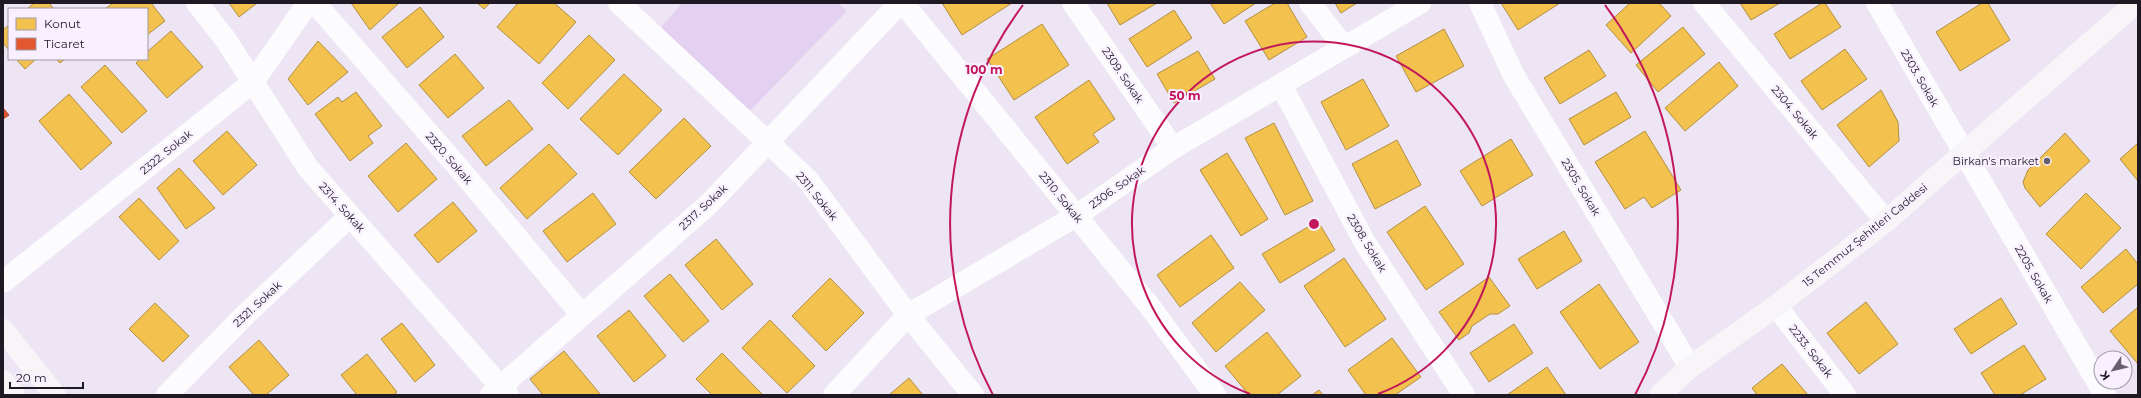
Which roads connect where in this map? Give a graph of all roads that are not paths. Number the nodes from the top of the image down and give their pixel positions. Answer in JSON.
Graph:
{"nodes":[{"id":1,"x":197,"y":3,"type":"edge"},
{"id":2,"x":308,"y":3,"type":"edge"},
{"id":3,"x":315,"y":3,"type":"edge"},
{"id":4,"x":618,"y":3,"type":"edge"},
{"id":5,"x":901,"y":3,"type":"edge"},
{"id":6,"x":1073,"y":3,"type":"edge"},
{"id":7,"x":1310,"y":3,"type":"edge"},
{"id":8,"x":1420,"y":3,"type":"edge"},
{"id":9,"x":1480,"y":3,"type":"edge"},
{"id":10,"x":1704,"y":3,"type":"edge"},
{"id":11,"x":1877,"y":3,"type":"edge"},
{"id":12,"x":2136,"y":3,"type":"edge"},
{"id":13,"x":1344,"y":47,"type":"junction"},
{"id":14,"x":253,"y":82,"type":"junction"},
{"id":15,"x":1281,"y":85,"type":"junction"},
{"id":16,"x":767,"y":142,"type":"junction"},
{"id":17,"x":1172,"y":148,"type":"junction"},
{"id":18,"x":1964,"y":153,"type":"junction"},
{"id":19,"x":350,"y":216,"type":"junction"},
{"id":20,"x":1076,"y":216,"type":"junction"},
{"id":21,"x":1886,"y":221,"type":"junction"},
{"id":22,"x":3,"y":282,"type":"edge"},
{"id":23,"x":1776,"y":306,"type":"junction"},
{"id":24,"x":581,"y":314,"type":"junction"},
{"id":25,"x":908,"y":315,"type":"junction"},
{"id":26,"x":3,"y":330,"type":"edge"},
{"id":27,"x":1690,"y":367,"type":"junction"},
{"id":28,"x":3,"y":381,"type":"edge"},
{"id":29,"x":500,"y":392,"type":"edge"},
{"id":30,"x":14,"y":395,"type":"edge"},
{"id":31,"x":55,"y":395,"type":"edge"},
{"id":32,"x":167,"y":395,"type":"edge"},
{"id":33,"x":834,"y":395,"type":"edge"},
{"id":34,"x":973,"y":395,"type":"edge"},
{"id":35,"x":1215,"y":395,"type":"edge"},
{"id":36,"x":1464,"y":395,"type":"edge"},
{"id":37,"x":1660,"y":395,"type":"edge"},
{"id":38,"x":1845,"y":395,"type":"edge"},
{"id":39,"x":2106,"y":395,"type":"edge"}],
"edges":[{"from":1,"to":14,"type":"street","name":"2314. Sokak"},
{"from":2,"to":14,"type":"street","name":"2322. Sokak"},
{"from":3,"to":24,"type":"street","name":"2320. Sokak"},
{"from":4,"to":16,"type":"street","name":"2311. Sokak"},
{"from":5,"to":16,"type":"street","name":"2317. Sokak"},
{"from":5,"to":20,"type":"street","name":"2310. Sokak"},
{"from":6,"to":17,"type":"street","name":"2309. Sokak"},
{"from":7,"to":13,"type":"street"},
{"from":8,"to":13,"type":"street","name":"2306. Sokak"},
{"from":9,"to":27,"type":"street","name":"2305. Sokak"},
{"from":10,"to":21,"type":"street","name":"2304. Sokak"},
{"from":11,"to":18,"type":"street","name":"2303. Sokak"},
{"from":12,"to":18,"type":"main road","name":"15 Temmuz Şehitleri Caddesi"},
{"from":13,"to":15,"type":"street","name":"2306. Sokak"},
{"from":14,"to":19,"type":"street","name":"2314. Sokak"},
{"from":14,"to":22,"type":"street","name":"2322. Sokak"},
{"from":15,"to":17,"type":"street","name":"2306. Sokak"},
{"from":15,"to":36,"type":"street","name":"2308. Sokak"},
{"from":16,"to":24,"type":"street","name":"2317. Sokak"},
{"from":16,"to":25,"type":"street","name":"2311. Sokak"},
{"from":17,"to":20,"type":"street","name":"2306. Sokak"},
{"from":18,"to":21,"type":"main road","name":"15 Temmuz Şehitleri Caddesi"},
{"from":18,"to":39,"type":"street","name":"2205. Sokak"},
{"from":19,"to":29,"type":"street","name":"2314. Sokak"},
{"from":19,"to":32,"type":"street","name":"2321. Sokak"},
{"from":20,"to":25,"type":"street","name":"2306. Sokak"},
{"from":20,"to":35,"type":"street","name":"2310. Sokak"},
{"from":21,"to":23,"type":"main road","name":"15 Temmuz Şehitleri Caddesi"},
{"from":23,"to":27,"type":"main road","name":"15 Temmuz Şehitleri Caddesi"},
{"from":23,"to":38,"type":"street","name":"2233. Sokak"},
{"from":24,"to":29,"type":"street","name":"2317. Sokak"},
{"from":25,"to":33,"type":"street","name":"2306. Sokak"},
{"from":25,"to":34,"type":"street","name":"2311. Sokak"},
{"from":26,"to":31,"type":"main road"},
{"from":27,"to":37,"type":"main road","name":"15 Temmuz Şehitleri Caddesi"},
{"from":28,"to":30,"type":"main road"}]}
